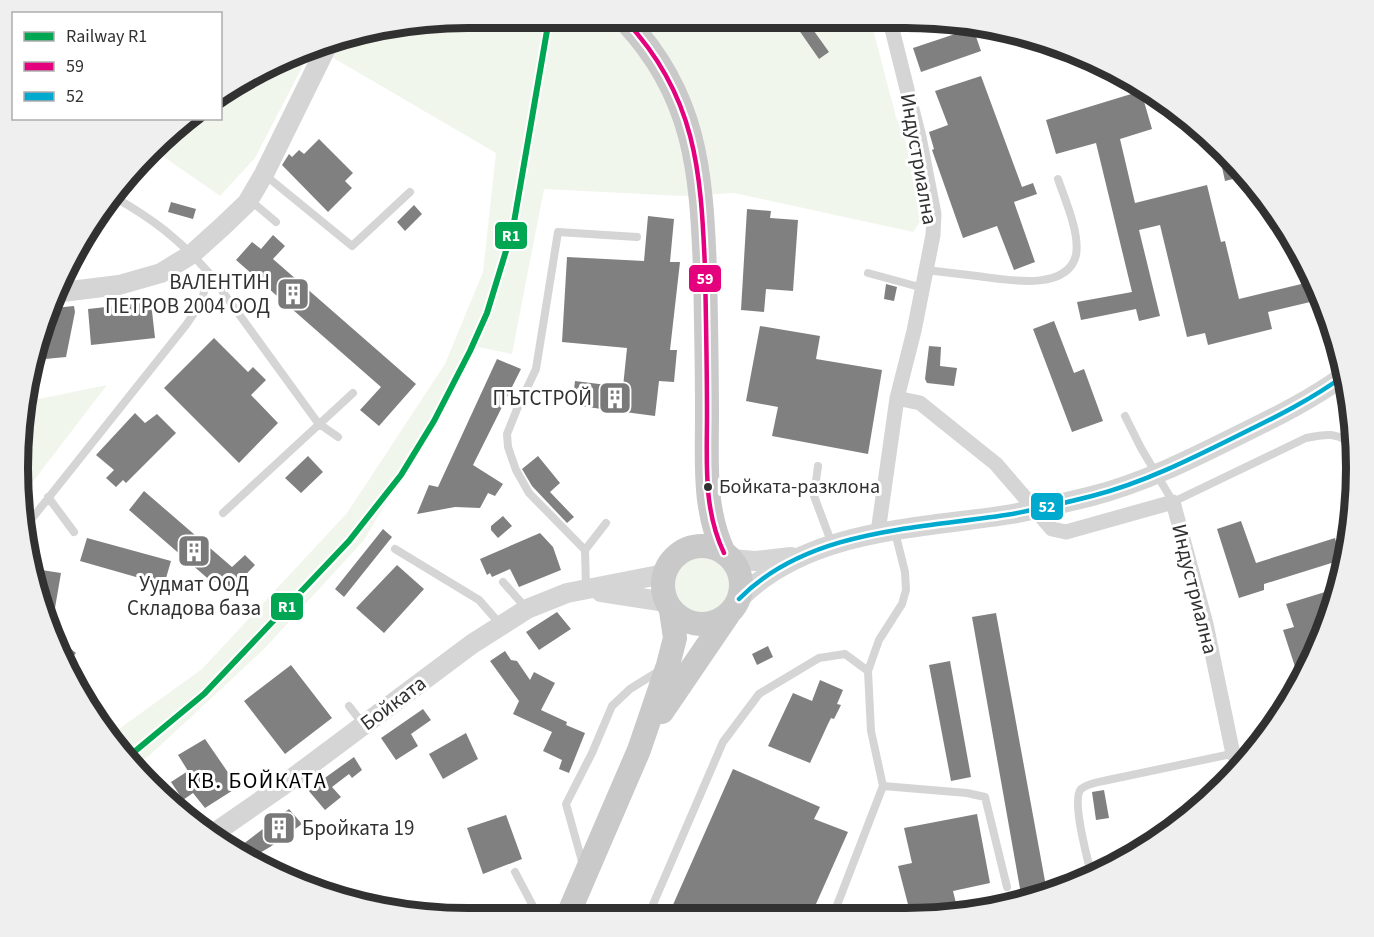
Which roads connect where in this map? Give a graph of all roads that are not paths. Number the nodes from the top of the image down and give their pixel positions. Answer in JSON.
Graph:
{"nodes":[{"id":1,"x":632,"y":28,"type":"edge"},
{"id":2,"x":892,"y":28,"type":"edge"},
{"id":3,"x":323,"y":53,"type":"edge"},
{"id":4,"x":264,"y":174,"type":"junction"},
{"id":5,"x":1058,"y":179,"type":"dead end"},
{"id":6,"x":410,"y":192,"type":"dead end"},
{"id":7,"x":249,"y":199,"type":"junction"},
{"id":8,"x":120,"y":200,"type":"edge"},
{"id":9,"x":276,"y":222,"type":"dead end"},
{"id":10,"x":637,"y":237,"type":"dead end"},
{"id":11,"x":192,"y":254,"type":"junction"},
{"id":12,"x":927,"y":270,"type":"junction"},
{"id":13,"x":209,"y":273,"type":"junction"},
{"id":14,"x":868,"y":273,"type":"dead end"},
{"id":15,"x":923,"y":288,"type":"junction"},
{"id":16,"x":66,"y":291,"type":"edge"},
{"id":17,"x":1337,"y":381,"type":"edge"},
{"id":18,"x":353,"y":393,"type":"dead end"},
{"id":19,"x":897,"y":398,"type":"junction"},
{"id":20,"x":1125,"y":416,"type":"dead end"},
{"id":21,"x":318,"y":423,"type":"junction"},
{"id":22,"x":338,"y":437,"type":"dead end"},
{"id":23,"x":1345,"y":440,"type":"edge"},
{"id":24,"x":818,"y":466,"type":"dead end"},
{"id":25,"x":707,"y":495,"type":"junction"},
{"id":26,"x":48,"y":497,"type":"junction"},
{"id":27,"x":1173,"y":502,"type":"junction"},
{"id":28,"x":223,"y":513,"type":"dead end"},
{"id":29,"x":31,"y":519,"type":"edge"},
{"id":30,"x":606,"y":523,"type":"dead end"},
{"id":31,"x":887,"y":531,"type":"junction"},
{"id":32,"x":74,"y":532,"type":"dead end"},
{"id":33,"x":832,"y":545,"type":"junction"},
{"id":34,"x":395,"y":549,"type":"dead end"},
{"id":35,"x":585,"y":550,"type":"junction"},
{"id":36,"x":728,"y":556,"type":"junction"},
{"id":37,"x":803,"y":556,"type":"junction"},
{"id":38,"x":667,"y":568,"type":"junction"},
{"id":39,"x":503,"y":582,"type":"dead end"},
{"id":40,"x":586,"y":590,"type":"junction"},
{"id":41,"x":669,"y":607,"type":"junction"},
{"id":42,"x":733,"y":607,"type":"junction"},
{"id":43,"x":527,"y":609,"type":"junction"},
{"id":44,"x":500,"y":624,"type":"junction"},
{"id":45,"x":668,"y":665,"type":"junction"},
{"id":46,"x":868,"y":671,"type":"junction"},
{"id":47,"x":349,"y":706,"type":"dead end"},
{"id":48,"x":363,"y":725,"type":"junction"},
{"id":49,"x":639,"y":750,"type":"junction"},
{"id":50,"x":1237,"y":757,"type":"edge"},
{"id":51,"x":1235,"y":761,"type":"edge"},
{"id":52,"x":883,"y":786,"type":"junction"},
{"id":53,"x":218,"y":830,"type":"edge"},
{"id":54,"x":1090,"y":868,"type":"edge"},
{"id":55,"x":515,"y":872,"type":"dead end"},
{"id":56,"x":585,"y":874,"type":"junction"},
{"id":57,"x":1007,"y":887,"type":"dead end"},
{"id":58,"x":534,"y":908,"type":"edge"},
{"id":59,"x":571,"y":908,"type":"edge"},
{"id":60,"x":651,"y":908,"type":"edge"},
{"id":61,"x":836,"y":908,"type":"edge"}],
"edges":[{"from":1,"to":25,"type":"main road"},
{"from":2,"to":12,"type":"street","name":"Индустриална"},
{"from":3,"to":4,"type":"street"},
{"from":4,"to":6,"type":"lane"},
{"from":4,"to":7,"type":"street"},
{"from":5,"to":12,"type":"lane"},
{"from":7,"to":9,"type":"lane"},
{"from":7,"to":11,"type":"street"},
{"from":8,"to":11,"type":"lane"},
{"from":10,"to":35,"type":"lane"},
{"from":11,"to":13,"type":"lane"},
{"from":11,"to":16,"type":"street"},
{"from":12,"to":15,"type":"street","name":"Индустриална"},
{"from":13,"to":21,"type":"lane"},
{"from":13,"to":26,"type":"lane"},
{"from":14,"to":15,"type":"lane"},
{"from":15,"to":19,"type":"street","name":"Индустриална"},
{"from":17,"to":31,"type":"street"},
{"from":18,"to":21,"type":"lane"},
{"from":19,"to":27,"type":"street","name":"Индустриална"},
{"from":19,"to":31,"type":"street","name":"Индустриална"},
{"from":20,"to":27,"type":"lane"},
{"from":21,"to":22,"type":"lane"},
{"from":21,"to":28,"type":"lane"},
{"from":23,"to":27,"type":"lane"},
{"from":24,"to":33,"type":"lane"},
{"from":25,"to":36,"type":"main road"},
{"from":25,"to":38,"type":"main road"},
{"from":26,"to":29,"type":"lane"},
{"from":26,"to":32,"type":"lane"},
{"from":27,"to":50,"type":"street","name":"Индустриална"},
{"from":30,"to":35,"type":"lane"},
{"from":31,"to":33,"type":"street"},
{"from":31,"to":46,"type":"lane"},
{"from":33,"to":37,"type":"street"},
{"from":34,"to":44,"type":"lane"},
{"from":35,"to":40,"type":"lane"},
{"from":36,"to":37,"type":"street"},
{"from":36,"to":38,"type":"main road"},
{"from":36,"to":42,"type":"main road"},
{"from":37,"to":42,"type":"street"},
{"from":38,"to":40,"type":"street","name":"Бойката"},
{"from":38,"to":41,"type":"main road"},
{"from":39,"to":43,"type":"lane"},
{"from":40,"to":41,"type":"street","name":"Бойката"},
{"from":40,"to":43,"type":"street","name":"Бойката"},
{"from":41,"to":42,"type":"main road"},
{"from":41,"to":45,"type":"main road"},
{"from":42,"to":49,"type":"main road"},
{"from":43,"to":44,"type":"street","name":"Бойката"},
{"from":44,"to":48,"type":"street","name":"Бойката"},
{"from":45,"to":49,"type":"main road"},
{"from":45,"to":56,"type":"lane"},
{"from":46,"to":52,"type":"lane"},
{"from":46,"to":60,"type":"lane"},
{"from":47,"to":48,"type":"lane"},
{"from":48,"to":53,"type":"street","name":"Бойката"},
{"from":49,"to":56,"type":"main road"},
{"from":51,"to":54,"type":"lane"},
{"from":52,"to":57,"type":"lane"},
{"from":52,"to":61,"type":"lane"},
{"from":55,"to":58,"type":"lane"},
{"from":56,"to":59,"type":"main road"}]}
